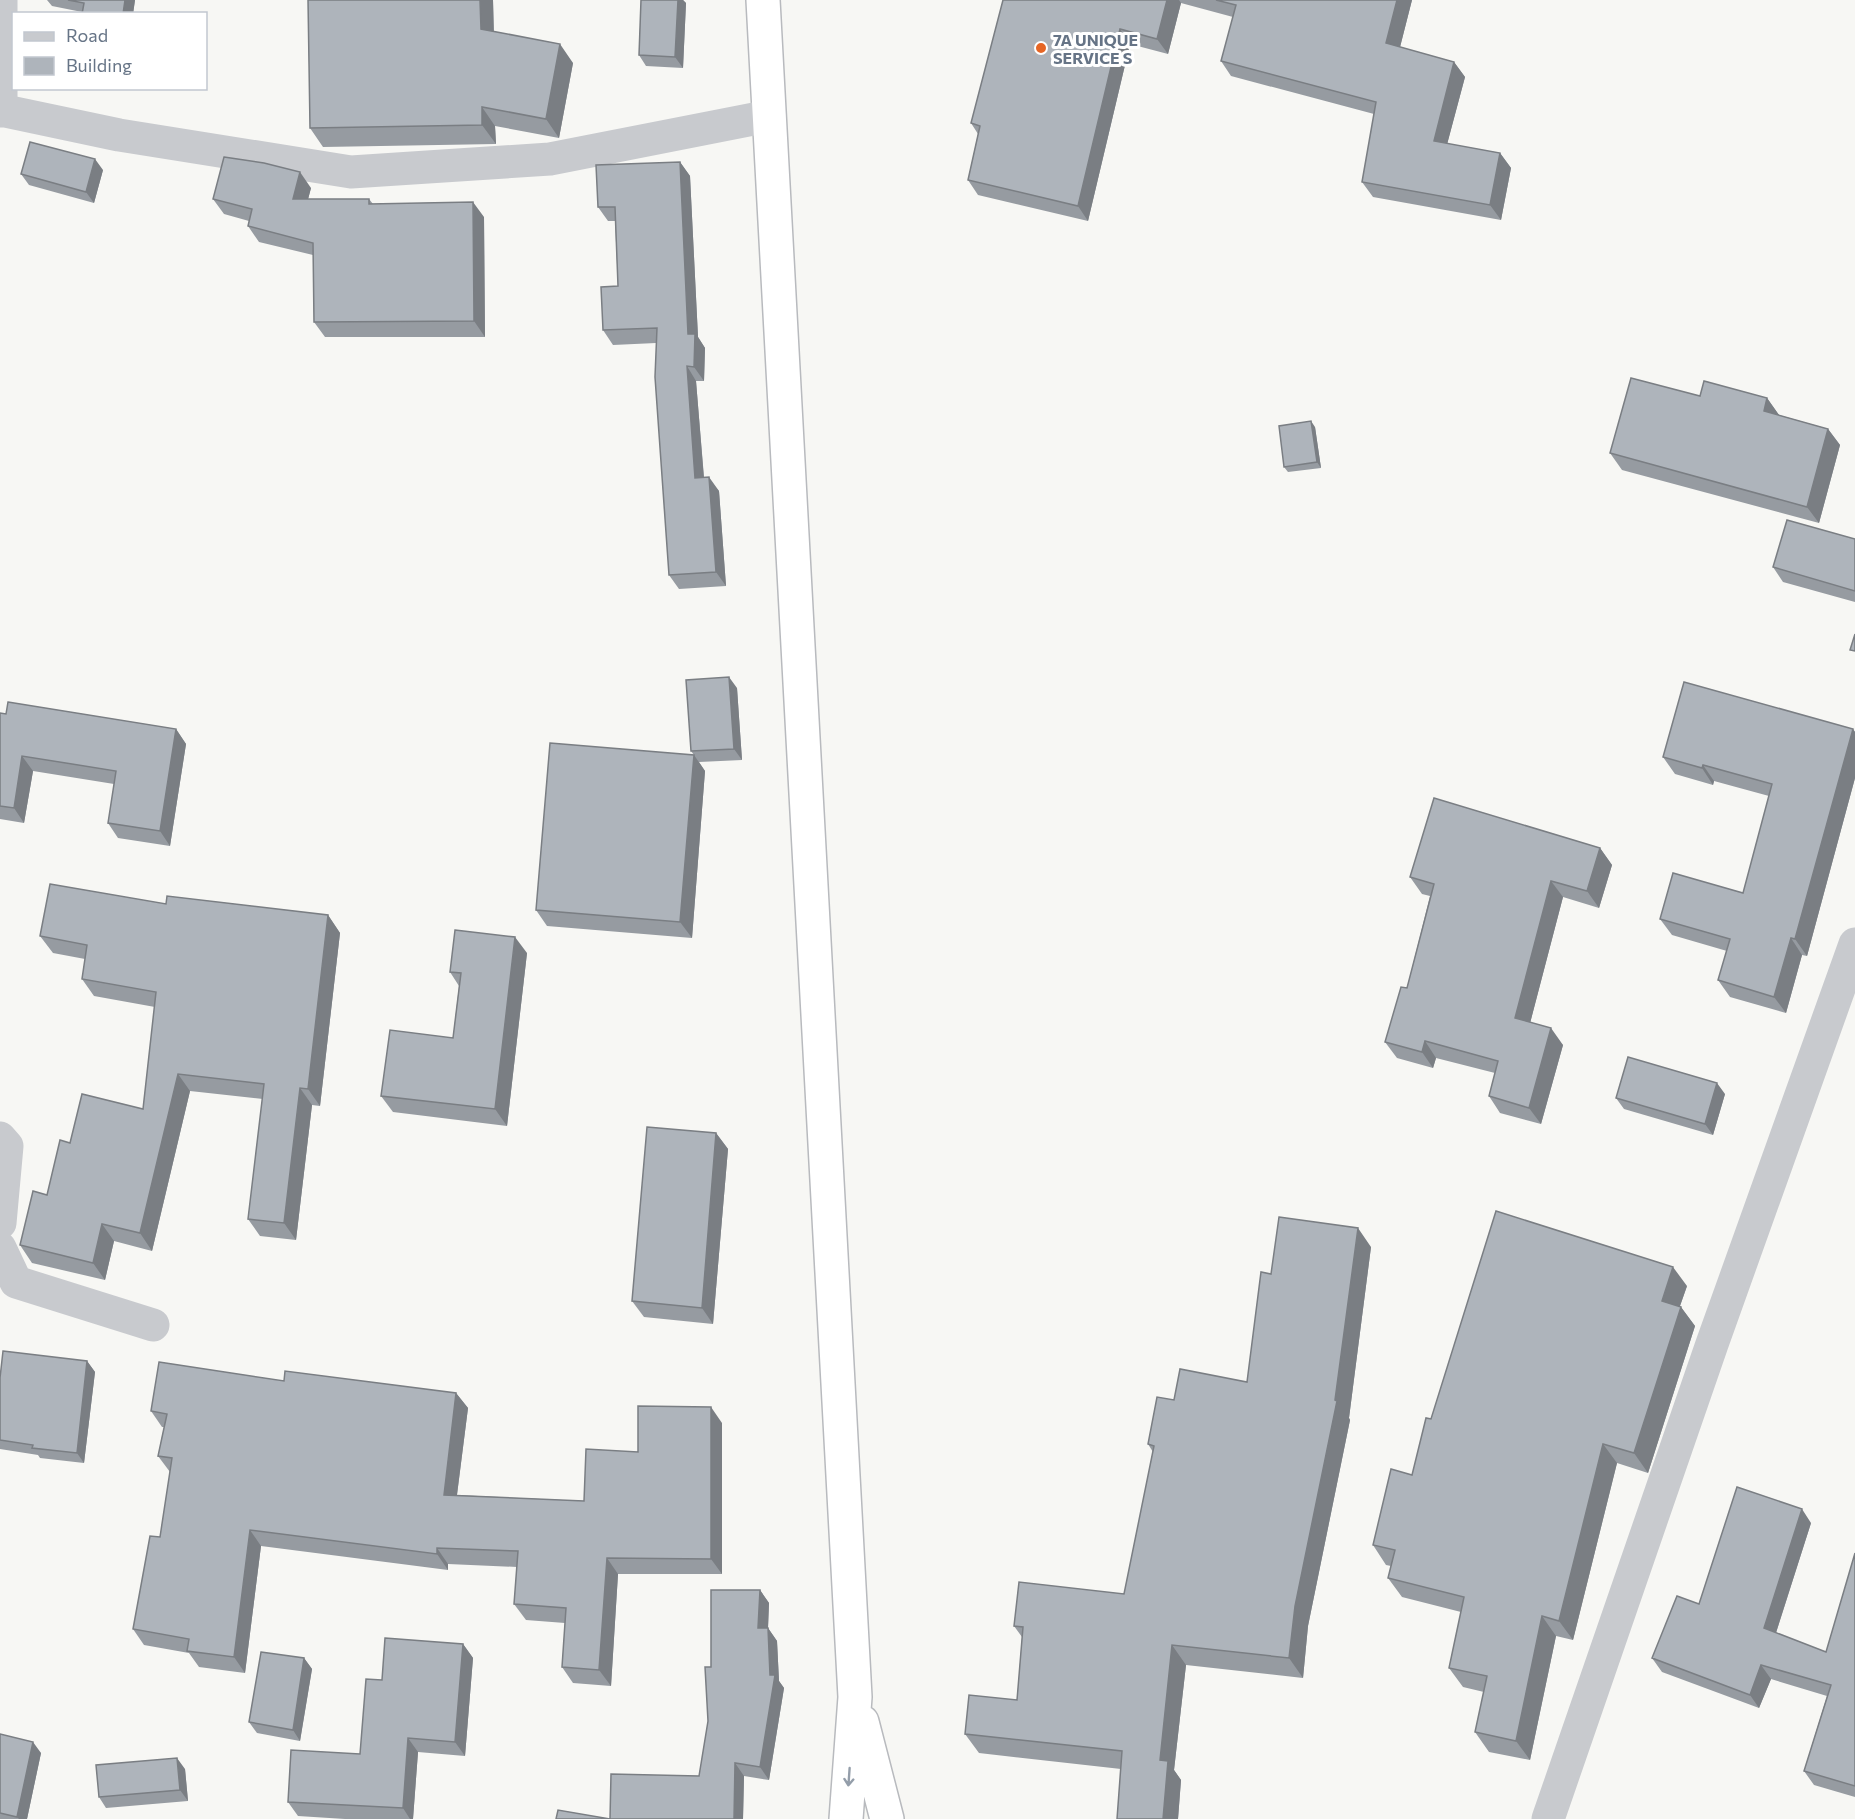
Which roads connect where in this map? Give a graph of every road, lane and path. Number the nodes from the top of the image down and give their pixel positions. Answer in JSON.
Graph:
{"nodes":[{"id":1,"x":1,"y":0,"type":"edge"},
{"id":2,"x":763,"y":0,"type":"edge"},
{"id":3,"x":1,"y":110,"type":"edge"},
{"id":4,"x":769,"y":116,"type":"junction"},
{"id":5,"x":1855,"y":944,"type":"edge"},
{"id":6,"x":0,"y":1138,"type":"edge"},
{"id":7,"x":0,"y":1223,"type":"edge"},
{"id":8,"x":0,"y":1248,"type":"edge"},
{"id":9,"x":153,"y":1326,"type":"dead end"},
{"id":10,"x":855,"y":1697,"type":"junction"},
{"id":11,"x":846,"y":1819,"type":"edge"},
{"id":12,"x":887,"y":1819,"type":"edge"},
{"id":13,"x":1548,"y":1819,"type":"edge"}],
"edges":[{"from":1,"to":3,"type":"street"},
{"from":2,"to":4,"type":"highway"},
{"from":3,"to":4,"type":"street"},
{"from":4,"to":10,"type":"highway"},
{"from":5,"to":13,"type":"street"},
{"from":6,"to":7,"type":"street"},
{"from":8,"to":9,"type":"street"},
{"from":10,"to":11,"type":"highway","one_way":true},
{"from":10,"to":12,"type":"highway"}]}
